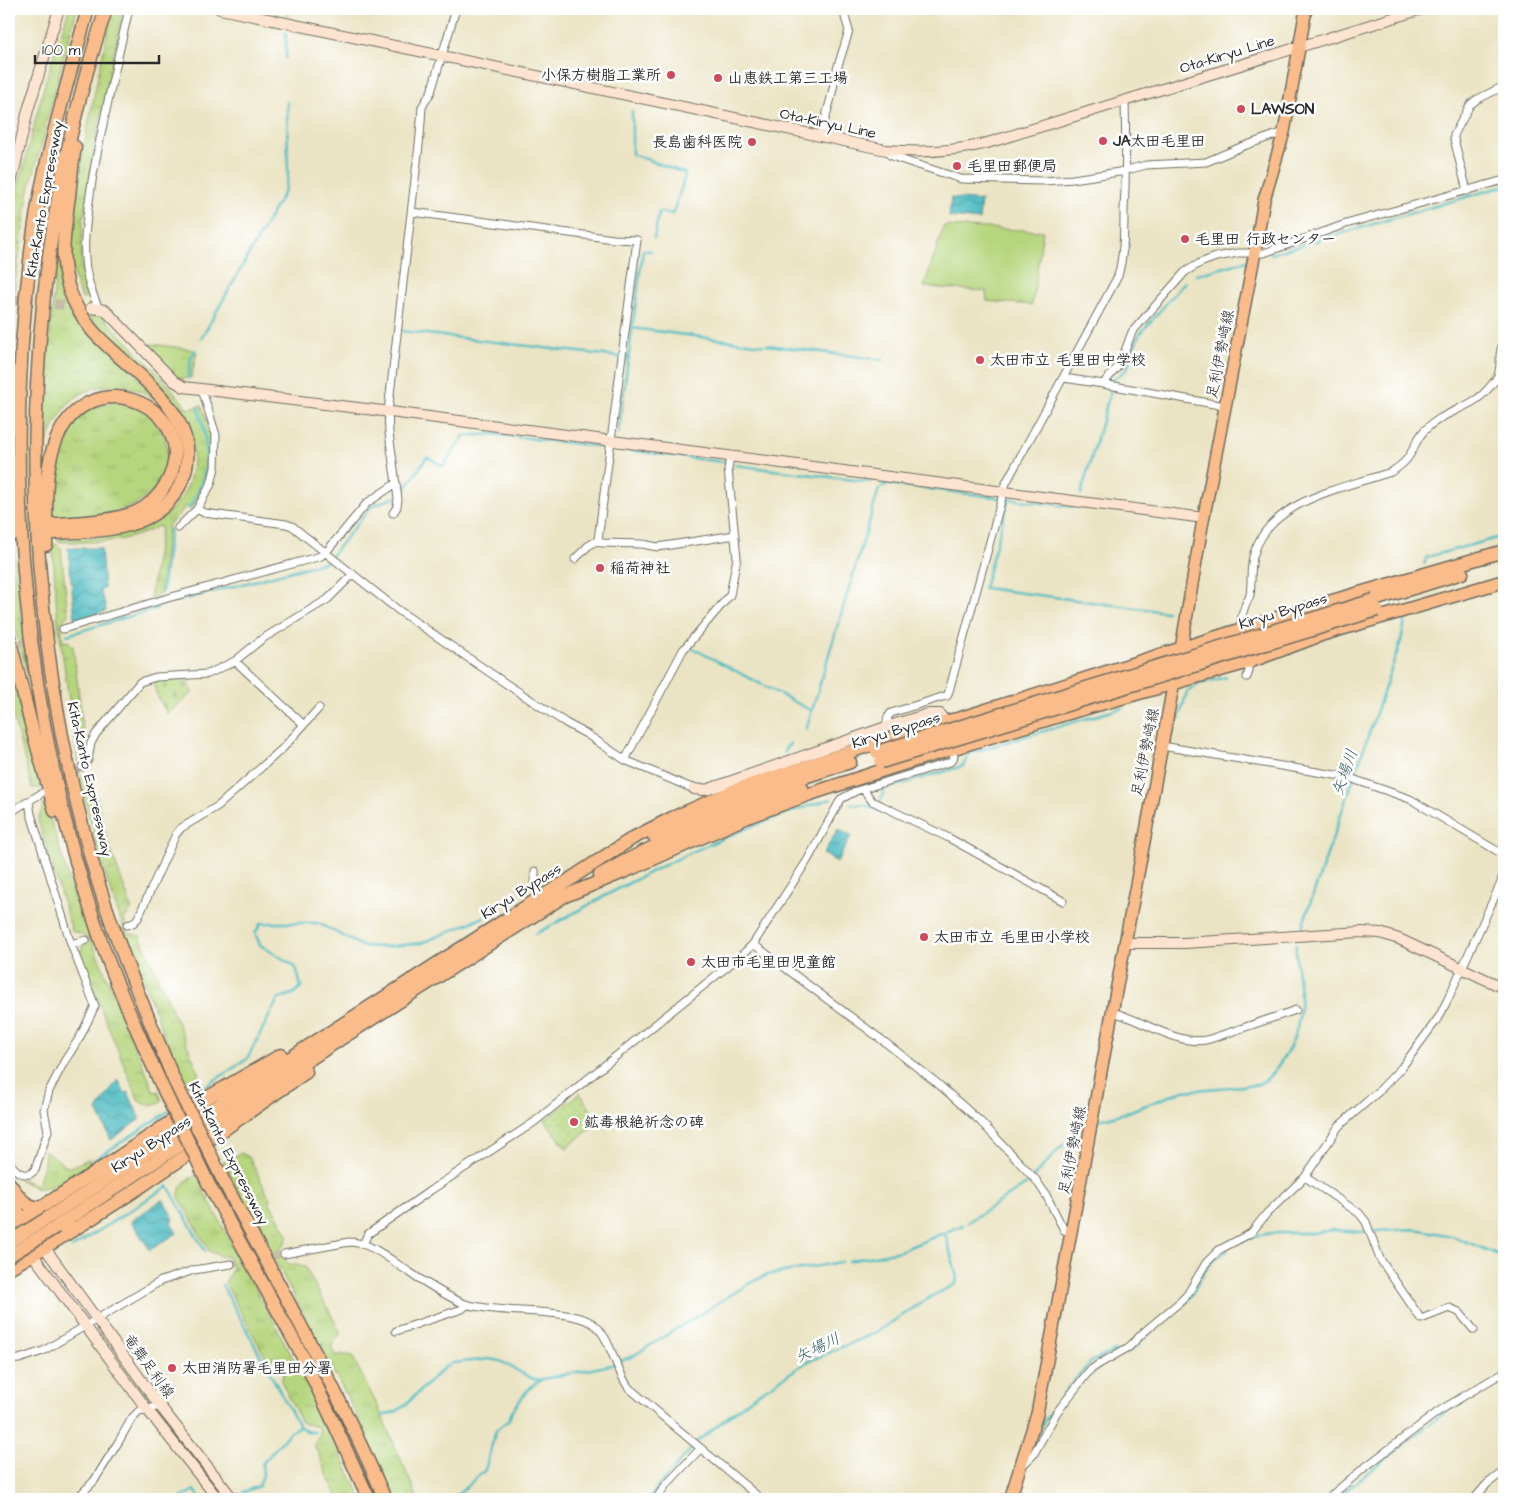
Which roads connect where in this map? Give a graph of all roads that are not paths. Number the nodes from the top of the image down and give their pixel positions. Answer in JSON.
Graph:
{"nodes":[{"id":1,"x":59,"y":9,"type":"edge"},
{"id":2,"x":88,"y":9,"type":"edge"},
{"id":3,"x":106,"y":9,"type":"edge"},
{"id":4,"x":130,"y":9,"type":"edge"},
{"id":5,"x":220,"y":9,"type":"edge"},
{"id":6,"x":456,"y":9,"type":"edge"},
{"id":7,"x":846,"y":9,"type":"edge"},
{"id":8,"x":1306,"y":9,"type":"edge"},
{"id":9,"x":1422,"y":9,"type":"edge"},
{"id":10,"x":97,"y":37,"type":"junction"},
{"id":11,"x":1301,"y":47,"type":"junction"},
{"id":12,"x":442,"y":56,"type":"junction"},
{"id":13,"x":1504,"y":86,"type":"edge"},
{"id":14,"x":1125,"y":101,"type":"junction"},
{"id":15,"x":1284,"y":132,"type":"junction"},
{"id":16,"x":820,"y":137,"type":"junction"},
{"id":17,"x":886,"y":150,"type":"junction"},
{"id":18,"x":1126,"y":170,"type":"junction"},
{"id":19,"x":1504,"y":180,"type":"edge"},
{"id":20,"x":1467,"y":191,"type":"junction"},
{"id":21,"x":9,"y":192,"type":"edge"},
{"id":22,"x":412,"y":212,"type":"junction"},
{"id":23,"x":34,"y":229,"type":"junction"},
{"id":24,"x":1255,"y":252,"type":"junction"},
{"id":25,"x":95,"y":309,"type":"joint"},
{"id":26,"x":1504,"y":343,"type":"edge"},
{"id":27,"x":1064,"y":378,"type":"junction"},
{"id":28,"x":1110,"y":386,"type":"junction"},
{"id":29,"x":202,"y":390,"type":"junction"},
{"id":30,"x":1225,"y":406,"type":"junction"},
{"id":31,"x":388,"y":412,"type":"junction"},
{"id":32,"x":9,"y":416,"type":"edge"},
{"id":33,"x":612,"y":442,"type":"junction"},
{"id":34,"x":730,"y":457,"type":"junction"},
{"id":35,"x":396,"y":487,"type":"junction"},
{"id":36,"x":1003,"y":496,"type":"junction"},
{"id":37,"x":197,"y":509,"type":"junction"},
{"id":38,"x":393,"y":513,"type":"dead end"},
{"id":39,"x":1204,"y":518,"type":"junction"},
{"id":40,"x":178,"y":528,"type":"dead end"},
{"id":41,"x":735,"y":535,"type":"junction"},
{"id":42,"x":598,"y":540,"type":"junction"},
{"id":43,"x":1504,"y":551,"type":"edge"},
{"id":44,"x":329,"y":555,"type":"junction"},
{"id":45,"x":575,"y":559,"type":"dead end"},
{"id":46,"x":1504,"y":560,"type":"edge"},
{"id":47,"x":1504,"y":572,"type":"edge"},
{"id":48,"x":353,"y":574,"type":"junction"},
{"id":49,"x":1504,"y":581,"type":"edge"},
{"id":50,"x":1375,"y":605,"type":"junction"},
{"id":51,"x":63,"y":630,"type":"tunnel mouth"},
{"id":52,"x":1240,"y":631,"type":"junction"},
{"id":53,"x":9,"y":637,"type":"edge"},
{"id":54,"x":1181,"y":649,"type":"junction"},
{"id":55,"x":235,"y":661,"type":"junction"},
{"id":56,"x":1249,"y":662,"type":"junction"},
{"id":57,"x":1247,"y":676,"type":"dead end"},
{"id":58,"x":1174,"y":684,"type":"junction"},
{"id":59,"x":52,"y":685,"type":"junction"},
{"id":60,"x":318,"y":708,"type":"dead end"},
{"id":61,"x":945,"y":722,"type":"junction"},
{"id":62,"x":303,"y":724,"type":"junction"},
{"id":63,"x":886,"y":727,"type":"junction"},
{"id":64,"x":1162,"y":746,"type":"junction"},
{"id":65,"x":953,"y":749,"type":"junction"},
{"id":66,"x":879,"y":757,"type":"junction"},
{"id":67,"x":625,"y":760,"type":"junction"},
{"id":68,"x":82,"y":767,"type":"tunnel mouth"},
{"id":69,"x":694,"y":789,"type":"joint"},
{"id":70,"x":863,"y":789,"type":"junction"},
{"id":71,"x":42,"y":793,"type":"dead end"},
{"id":72,"x":29,"y":802,"type":"junction"},
{"id":73,"x":9,"y":813,"type":"edge"},
{"id":74,"x":1504,"y":855,"type":"edge"},
{"id":75,"x":534,"y":872,"type":"dead end"},
{"id":76,"x":1504,"y":872,"type":"edge"},
{"id":77,"x":570,"y":880,"type":"junction"},
{"id":78,"x":541,"y":897,"type":"junction"},
{"id":79,"x":560,"y":898,"type":"junction"},
{"id":80,"x":1063,"y":901,"type":"dead end"},
{"id":81,"x":93,"y":919,"type":"junction"},
{"id":82,"x":127,"y":925,"type":"tunnel mouth"},
{"id":83,"x":86,"y":940,"type":"tunnel mouth"},
{"id":84,"x":71,"y":944,"type":"junction"},
{"id":85,"x":753,"y":944,"type":"junction"},
{"id":86,"x":1126,"y":944,"type":"junction"},
{"id":87,"x":1463,"y":969,"type":"junction"},
{"id":88,"x":1504,"y":988,"type":"edge"},
{"id":89,"x":1296,"y":1010,"type":"dead end"},
{"id":90,"x":1113,"y":1012,"type":"junction"},
{"id":91,"x":340,"y":1032,"type":"junction"},
{"id":92,"x":9,"y":1162,"type":"edge"},
{"id":93,"x":1305,"y":1177,"type":"junction"},
{"id":94,"x":9,"y":1183,"type":"edge"},
{"id":95,"x":9,"y":1200,"type":"edge"},
{"id":96,"x":49,"y":1217,"type":"junction"},
{"id":97,"x":23,"y":1219,"type":"junction"},
{"id":98,"x":10,"y":1225,"type":"edge"},
{"id":99,"x":1071,"y":1233,"type":"junction"},
{"id":100,"x":9,"y":1242,"type":"edge"},
{"id":101,"x":363,"y":1244,"type":"junction"},
{"id":102,"x":45,"y":1248,"type":"junction"},
{"id":103,"x":284,"y":1254,"type":"tunnel mouth"},
{"id":104,"x":33,"y":1255,"type":"junction"},
{"id":105,"x":9,"y":1256,"type":"edge"},
{"id":106,"x":231,"y":1264,"type":"tunnel mouth"},
{"id":107,"x":9,"y":1268,"type":"edge"},
{"id":108,"x":467,"y":1305,"type":"junction"},
{"id":109,"x":96,"y":1319,"type":"junction"},
{"id":110,"x":85,"y":1326,"type":"junction"},
{"id":111,"x":396,"y":1330,"type":"dead end"},
{"id":112,"x":1474,"y":1330,"type":"dead end"},
{"id":113,"x":9,"y":1360,"type":"edge"},
{"id":114,"x":1504,"y":1372,"type":"edge"},
{"id":115,"x":160,"y":1406,"type":"junction"},
{"id":116,"x":146,"y":1408,"type":"junction"},
{"id":117,"x":701,"y":1448,"type":"junction"},
{"id":118,"x":1021,"y":1467,"type":"junction"},
{"id":119,"x":1504,"y":1470,"type":"edge"},
{"id":120,"x":76,"y":1499,"type":"edge"},
{"id":121,"x":218,"y":1499,"type":"edge"},
{"id":122,"x":233,"y":1499,"type":"edge"},
{"id":123,"x":369,"y":1499,"type":"edge"},
{"id":124,"x":385,"y":1499,"type":"edge"},
{"id":125,"x":656,"y":1499,"type":"edge"},
{"id":126,"x":761,"y":1499,"type":"edge"},
{"id":127,"x":1010,"y":1499,"type":"edge"},
{"id":128,"x":1327,"y":1499,"type":"edge"},
{"id":129,"x":1474,"y":1499,"type":"edge"}],
"edges":[{"from":1,"to":21,"type":"street"},
{"from":2,"to":23,"type":"highway","name":"Kita-Kanto Expressway"},
{"from":3,"to":10,"type":"highway","name":"Kita-Kanto Expressway"},
{"from":4,"to":25,"type":"street"},
{"from":5,"to":12,"type":"street","name":"Ota-Kiryu Line"},
{"from":6,"to":12,"type":"street"},
{"from":7,"to":16,"type":"street"},
{"from":8,"to":11,"type":"main road","name":"足利伊勢崎線"},
{"from":9,"to":11,"type":"street","name":"Ota-Kiryu Line"},
{"from":10,"to":59,"type":"highway","name":"Kita-Kanto Expressway"},
{"from":10,"to":59,"type":"highway"},
{"from":11,"to":14,"type":"street","name":"Ota-Kiryu Line"},
{"from":11,"to":15,"type":"main road","name":"足利伊勢崎線"},
{"from":12,"to":16,"type":"street","name":"Ota-Kiryu Line"},
{"from":12,"to":22,"type":"street"},
{"from":13,"to":20,"type":"street"},
{"from":14,"to":17,"type":"street","name":"Ota-Kiryu Line"},
{"from":14,"to":18,"type":"street"},
{"from":15,"to":18,"type":"street"},
{"from":15,"to":24,"type":"main road","name":"足利伊勢崎線"},
{"from":16,"to":17,"type":"street","name":"Ota-Kiryu Line"},
{"from":17,"to":18,"type":"street"},
{"from":18,"to":27,"type":"street"},
{"from":19,"to":20,"type":"street"},
{"from":20,"to":24,"type":"street"},
{"from":22,"to":31,"type":"street"},
{"from":22,"to":33,"type":"street"},
{"from":23,"to":32,"type":"highway"},
{"from":23,"to":81,"type":"highway","name":"Kita-Kanto Expressway"},
{"from":24,"to":28,"type":"street"},
{"from":24,"to":30,"type":"main road","name":"足利伊勢崎線"},
{"from":25,"to":29,"type":"street"},
{"from":26,"to":52,"type":"street"},
{"from":27,"to":28,"type":"street"},
{"from":27,"to":36,"type":"street"},
{"from":28,"to":30,"type":"street"},
{"from":29,"to":31,"type":"street"},
{"from":29,"to":37,"type":"street"},
{"from":30,"to":39,"type":"main road","name":"足利伊勢崎線"},
{"from":31,"to":33,"type":"street"},
{"from":31,"to":35,"type":"street"},
{"from":33,"to":34,"type":"street"},
{"from":33,"to":42,"type":"street"},
{"from":34,"to":36,"type":"street"},
{"from":34,"to":41,"type":"street"},
{"from":35,"to":38,"type":"street"},
{"from":35,"to":44,"type":"street"},
{"from":36,"to":39,"type":"street"},
{"from":36,"to":63,"type":"street"},
{"from":37,"to":40,"type":"street"},
{"from":37,"to":44,"type":"street"},
{"from":39,"to":54,"type":"main road","name":"足利伊勢崎線"},
{"from":41,"to":42,"type":"street"},
{"from":41,"to":67,"type":"street"},
{"from":42,"to":45,"type":"street"},
{"from":43,"to":52,"type":"highway"},
{"from":44,"to":48,"type":"street"},
{"from":44,"to":51,"type":"street"},
{"from":46,"to":50,"type":"highway","name":"Kiryu Bypass"},
{"from":47,"to":50,"type":"highway","name":"Kiryu Bypass"},
{"from":48,"to":55,"type":"street"},
{"from":48,"to":67,"type":"street"},
{"from":49,"to":56,"type":"highway"},
{"from":50,"to":66,"type":"highway","name":"Kiryu Bypass","bridge":true},
{"from":52,"to":54,"type":"highway"},
{"from":52,"to":56,"type":"street"},
{"from":53,"to":81,"type":"highway"},
{"from":54,"to":58,"type":"main road","name":"足利伊勢崎線"},
{"from":54,"to":61,"type":"highway"},
{"from":55,"to":62,"type":"street"},
{"from":55,"to":68,"type":"street"},
{"from":56,"to":57,"type":"street"},
{"from":56,"to":58,"type":"highway"},
{"from":58,"to":64,"type":"main road","name":"足利伊勢崎線"},
{"from":58,"to":65,"type":"highway"},
{"from":59,"to":124,"type":"highway","name":"Kita-Kanto Expressway","bridge":true},
{"from":60,"to":62,"type":"street"},
{"from":61,"to":63,"type":"street"},
{"from":61,"to":65,"type":"street"},
{"from":61,"to":77,"type":"highway"},
{"from":62,"to":82,"type":"street"},
{"from":63,"to":69,"type":"street"},
{"from":64,"to":74,"type":"street"},
{"from":64,"to":86,"type":"main road","name":"足利伊勢崎線"},
{"from":65,"to":70,"type":"street"},
{"from":65,"to":79,"type":"highway"},
{"from":66,"to":77,"type":"highway","name":"Kiryu Bypass"},
{"from":66,"to":79,"type":"highway","name":"Kiryu Bypass"},
{"from":67,"to":69,"type":"street"},
{"from":70,"to":80,"type":"street"},
{"from":70,"to":85,"type":"street"},
{"from":71,"to":72,"type":"street"},
{"from":72,"to":73,"type":"street"},
{"from":72,"to":84,"type":"street"},
{"from":75,"to":78,"type":"street"},
{"from":76,"to":87,"type":"street"},
{"from":77,"to":78,"type":"highway","name":"Kiryu Bypass"},
{"from":78,"to":91,"type":"highway","name":"Kiryu Bypass"},
{"from":79,"to":91,"type":"highway","name":"Kiryu Bypass"},
{"from":81,"to":123,"type":"highway","name":"Kita-Kanto Expressway","bridge":true},
{"from":83,"to":84,"type":"street"},
{"from":84,"to":92,"type":"street"},
{"from":85,"to":99,"type":"street"},
{"from":85,"to":101,"type":"street"},
{"from":86,"to":87,"type":"street"},
{"from":86,"to":90,"type":"main road","name":"足利伊勢崎線"},
{"from":87,"to":88,"type":"street"},
{"from":87,"to":93,"type":"street"},
{"from":89,"to":90,"type":"street"},
{"from":90,"to":99,"type":"main road","name":"足利伊勢崎線"},
{"from":91,"to":96,"type":"highway","name":"Kiryu Bypass"},
{"from":91,"to":96,"type":"highway"},
{"from":91,"to":102,"type":"highway"},
{"from":93,"to":112,"type":"street"},
{"from":93,"to":118,"type":"street"},
{"from":94,"to":96,"type":"highway"},
{"from":95,"to":97,"type":"highway"},
{"from":96,"to":97,"type":"highway"},
{"from":96,"to":100,"type":"highway","bridge":true},
{"from":96,"to":105,"type":"highway","bridge":true},
{"from":97,"to":98,"type":"highway"},
{"from":97,"to":102,"type":"highway"},
{"from":98,"to":104,"type":"highway"},
{"from":99,"to":118,"type":"main road","name":"足利伊勢崎線"},
{"from":101,"to":103,"type":"street"},
{"from":101,"to":108,"type":"street"},
{"from":102,"to":104,"type":"highway"},
{"from":102,"to":109,"type":"street","name":"竜舞足利線"},
{"from":104,"to":107,"type":"highway"},
{"from":104,"to":110,"type":"street"},
{"from":106,"to":109,"type":"street"},
{"from":108,"to":111,"type":"street"},
{"from":108,"to":117,"type":"street"},
{"from":109,"to":110,"type":"street"},
{"from":109,"to":115,"type":"street","name":"竜舞足利線"},
{"from":110,"to":113,"type":"street"},
{"from":110,"to":116,"type":"street"},
{"from":114,"to":128,"type":"street"},
{"from":115,"to":116,"type":"street"},
{"from":115,"to":122,"type":"street","name":"竜舞足利線"},
{"from":116,"to":120,"type":"street"},
{"from":116,"to":121,"type":"street"},
{"from":117,"to":125,"type":"street"},
{"from":117,"to":126,"type":"street"},
{"from":118,"to":127,"type":"main road","name":"足利伊勢崎線"},
{"from":119,"to":129,"type":"street"}]}
